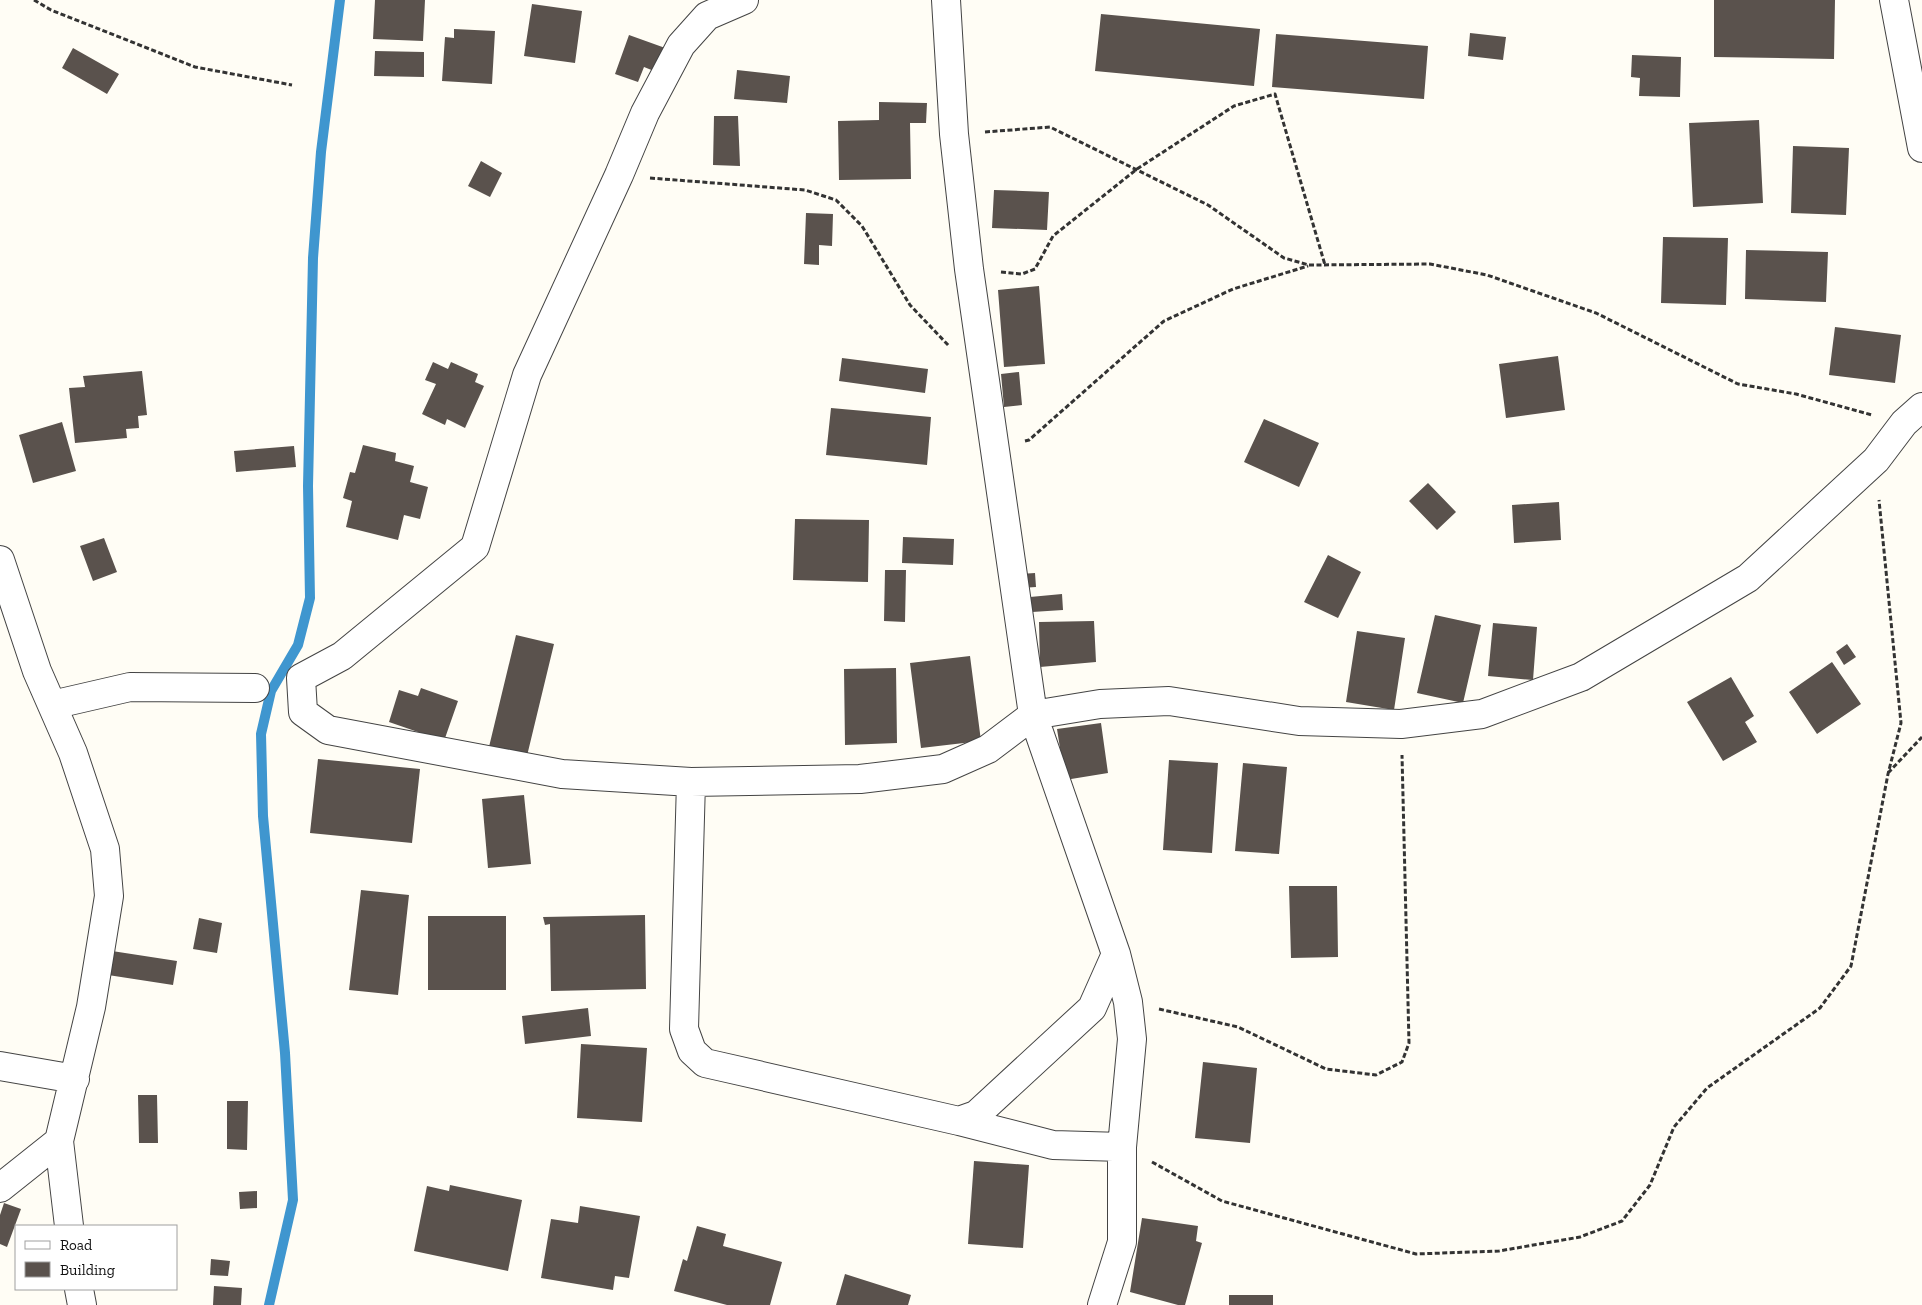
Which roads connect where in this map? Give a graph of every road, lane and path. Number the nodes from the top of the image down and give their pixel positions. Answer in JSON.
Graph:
{"nodes":[{"id":1,"x":34,"y":0,"type":"edge"},
{"id":2,"x":744,"y":0,"type":"edge"},
{"id":3,"x":946,"y":0,"type":"edge"},
{"id":4,"x":1894,"y":0,"type":"edge"},
{"id":5,"x":292,"y":85,"type":"dead end"},
{"id":6,"x":954,"y":134,"type":"junction"},
{"id":7,"x":1922,"y":148,"type":"edge"},
{"id":8,"x":1136,"y":169,"type":"junction"},
{"id":9,"x":619,"y":176,"type":"junction"},
{"id":10,"x":1309,"y":265,"type":"junction"},
{"id":11,"x":1325,"y":265,"type":"junction"},
{"id":12,"x":969,"y":269,"type":"junction"},
{"id":13,"x":951,"y":349,"type":"dead end"},
{"id":14,"x":1913,"y":415,"type":"edge"},
{"id":15,"x":994,"y":450,"type":"junction"},
{"id":16,"x":1876,"y":460,"type":"junction"},
{"id":17,"x":0,"y":560,"type":"edge"},
{"id":18,"x":255,"y":688,"type":"dead end"},
{"id":19,"x":52,"y":705,"type":"junction"},
{"id":20,"x":1033,"y":715,"type":"junction"},
{"id":21,"x":1401,"y":724,"type":"junction"},
{"id":22,"x":1922,"y":737,"type":"edge"},
{"id":23,"x":1888,"y":774,"type":"junction"},
{"id":24,"x":691,"y":782,"type":"junction"},
{"id":25,"x":1116,"y":954,"type":"junction"},
{"id":26,"x":1128,"y":1002,"type":"junction"},
{"id":27,"x":0,"y":1066,"type":"edge"},
{"id":28,"x":75,"y":1079,"type":"junction"},
{"id":29,"x":959,"y":1121,"type":"junction"},
{"id":30,"x":59,"y":1141,"type":"junction"},
{"id":31,"x":1122,"y":1147,"type":"junction"},
{"id":32,"x":0,"y":1188,"type":"edge"},
{"id":33,"x":70,"y":1225,"type":"edge"},
{"id":34,"x":79,"y":1290,"type":"edge"},
{"id":35,"x":82,"y":1305,"type":"edge"},
{"id":36,"x":1102,"y":1305,"type":"edge"}],
"edges":[{"from":1,"to":5,"type":"path"},
{"from":2,"to":9,"type":"street"},
{"from":3,"to":6,"type":"street"},
{"from":4,"to":7,"type":"street"},
{"from":6,"to":8,"type":"path"},
{"from":6,"to":12,"type":"street"},
{"from":8,"to":10,"type":"path"},
{"from":8,"to":11,"type":"path"},
{"from":8,"to":12,"type":"path"},
{"from":9,"to":13,"type":"path"},
{"from":9,"to":24,"type":"street"},
{"from":10,"to":11,"type":"path"},
{"from":10,"to":15,"type":"path"},
{"from":11,"to":14,"type":"path"},
{"from":12,"to":15,"type":"street"},
{"from":14,"to":16,"type":"street"},
{"from":15,"to":20,"type":"street"},
{"from":16,"to":21,"type":"street"},
{"from":16,"to":23,"type":"path"},
{"from":17,"to":19,"type":"street"},
{"from":18,"to":19,"type":"street"},
{"from":19,"to":28,"type":"street"},
{"from":20,"to":21,"type":"street"},
{"from":20,"to":24,"type":"street"},
{"from":20,"to":25,"type":"street"},
{"from":21,"to":26,"type":"path"},
{"from":22,"to":23,"type":"path"},
{"from":23,"to":31,"type":"path"},
{"from":24,"to":29,"type":"street"},
{"from":25,"to":26,"type":"street"},
{"from":25,"to":29,"type":"street"},
{"from":26,"to":31,"type":"street"},
{"from":27,"to":28,"type":"street"},
{"from":28,"to":30,"type":"street"},
{"from":29,"to":31,"type":"street"},
{"from":30,"to":32,"type":"street"},
{"from":30,"to":33,"type":"street"},
{"from":31,"to":36,"type":"street"},
{"from":34,"to":35,"type":"street"}]}
